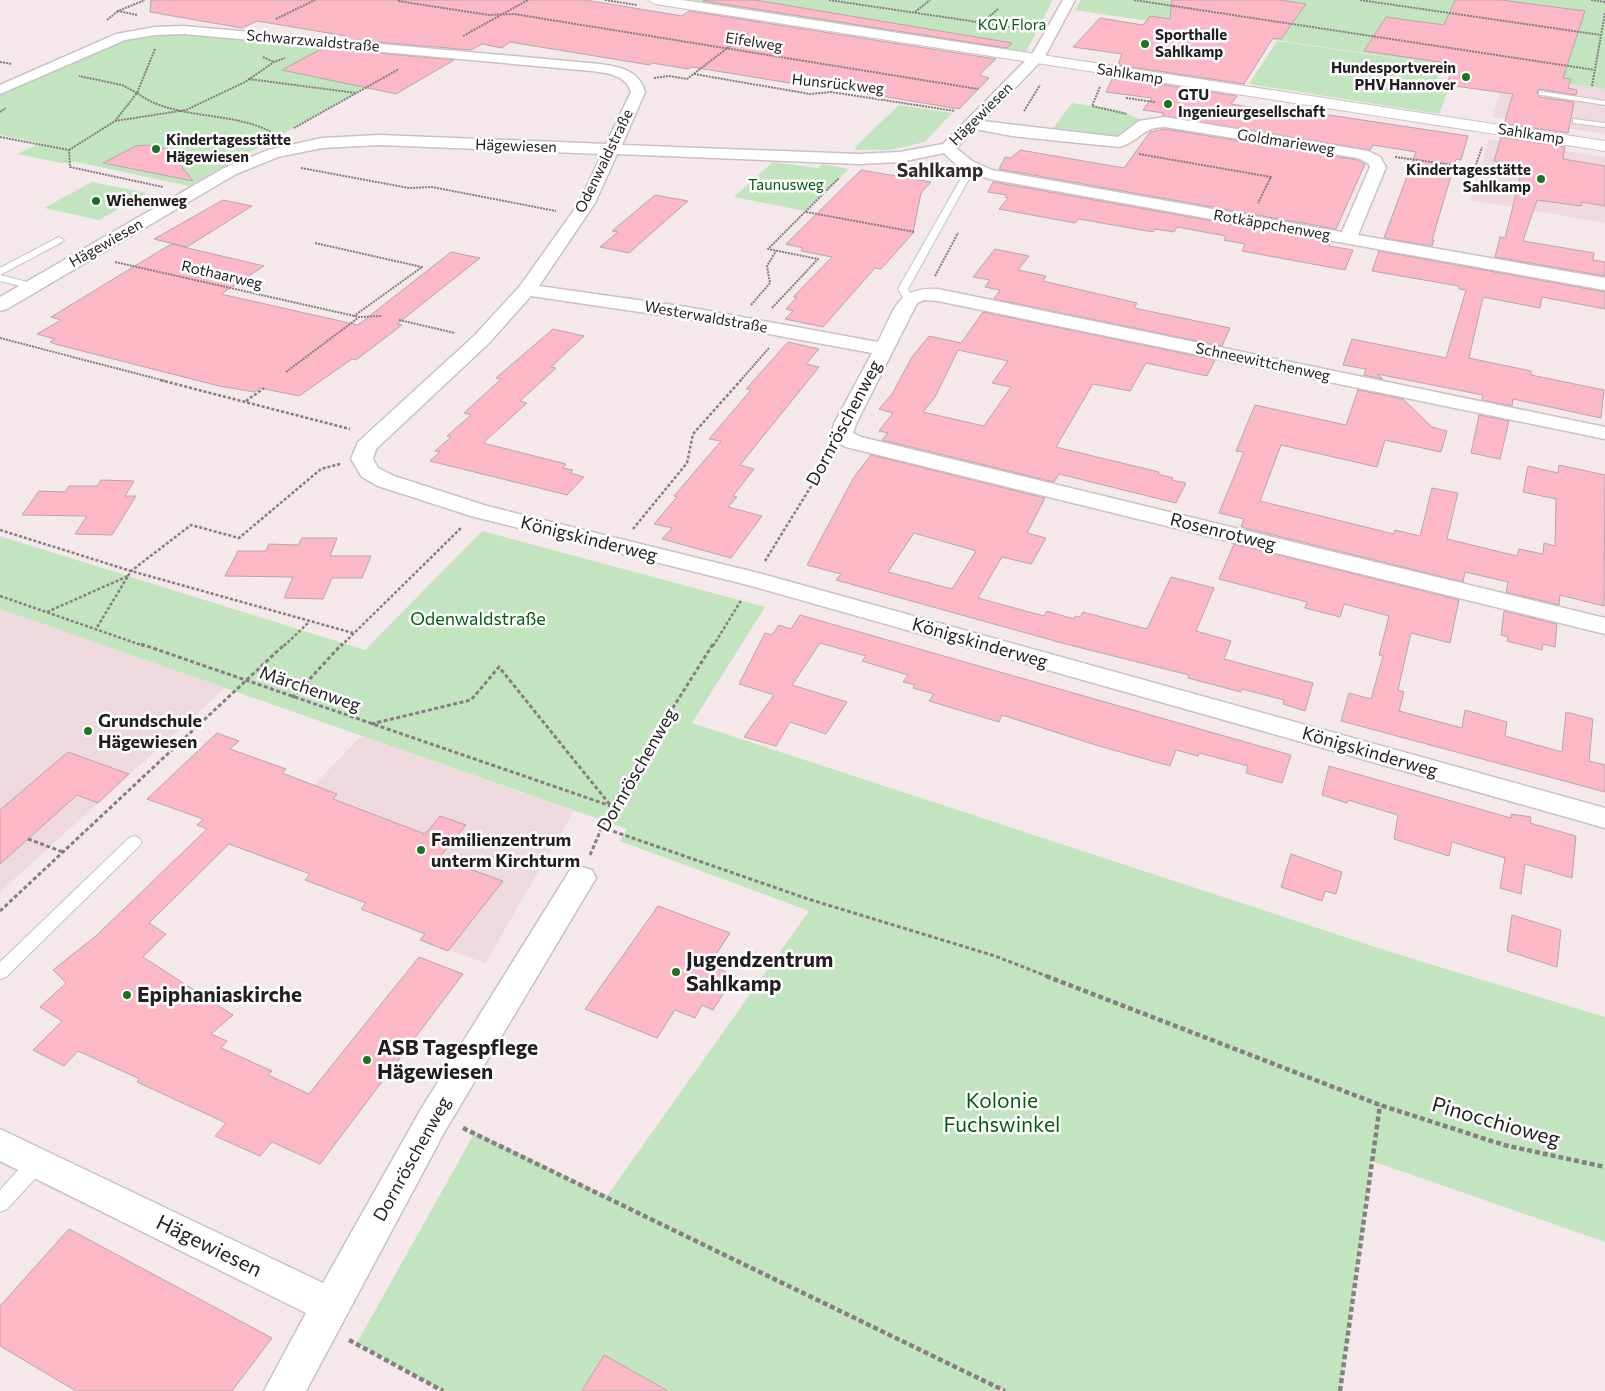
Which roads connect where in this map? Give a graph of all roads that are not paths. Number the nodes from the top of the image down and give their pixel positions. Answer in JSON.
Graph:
{"nodes":[{"id":1,"x":656,"y":0,"type":"edge"},
{"id":2,"x":1069,"y":0,"type":"edge"},
{"id":3,"x":1035,"y":59,"type":"junction"},
{"id":4,"x":634,"y":81,"type":"joint"},
{"id":5,"x":0,"y":90,"type":"edge"},
{"id":6,"x":1542,"y":93,"type":"dead end"},
{"id":7,"x":1605,"y":103,"type":"edge"},
{"id":8,"x":977,"y":120,"type":"junction"},
{"id":9,"x":1576,"y":120,"type":"dead end"},
{"id":10,"x":1605,"y":125,"type":"edge"},
{"id":11,"x":1605,"y":146,"type":"edge"},
{"id":12,"x":948,"y":148,"type":"junction"},
{"id":13,"x":612,"y":150,"type":"junction"},
{"id":14,"x":971,"y":168,"type":"junction"},
{"id":15,"x":1348,"y":238,"type":"junction"},
{"id":16,"x":59,"y":240,"type":"dead end"},
{"id":17,"x":0,"y":272,"type":"edge"},
{"id":18,"x":0,"y":278,"type":"edge"},
{"id":19,"x":1605,"y":284,"type":"edge"},
{"id":20,"x":32,"y":286,"type":"junction"},
{"id":21,"x":527,"y":290,"type":"junction"},
{"id":22,"x":915,"y":297,"type":"junction"},
{"id":23,"x":0,"y":305,"type":"edge"},
{"id":24,"x":884,"y":350,"type":"junction"},
{"id":25,"x":1605,"y":433,"type":"edge"},
{"id":26,"x":842,"y":436,"type":"joint"},
{"id":27,"x":362,"y":459,"type":"joint"},
{"id":28,"x":1605,"y":626,"type":"edge"},
{"id":29,"x":1605,"y":818,"type":"edge"},
{"id":30,"x":134,"y":842,"type":"dead end"},
{"id":31,"x":581,"y":878,"type":"road end"},
{"id":32,"x":0,"y":972,"type":"edge"},
{"id":33,"x":0,"y":1144,"type":"edge"},
{"id":34,"x":37,"y":1163,"type":"junction"},
{"id":35,"x":0,"y":1203,"type":"edge"},
{"id":36,"x":325,"y":1318,"type":"junction"},
{"id":37,"x":284,"y":1391,"type":"edge"}],
"edges":[{"from":1,"to":3,"type":"street","name":"Sahlkamp"},
{"from":2,"to":3,"type":"street","name":"Hägewiesen"},
{"from":3,"to":8,"type":"street","name":"Hägewiesen"},
{"from":3,"to":11,"type":"street","name":"Sahlkamp"},
{"from":4,"to":5,"type":"street","name":"Schwarzwaldstraße"},
{"from":4,"to":13,"type":"street","name":"Odenwaldstraße"},
{"from":6,"to":7,"type":"lane"},
{"from":8,"to":12,"type":"street","name":"Hägewiesen"},
{"from":8,"to":15,"type":"street","name":"Goldmarieweg"},
{"from":9,"to":10,"type":"lane"},
{"from":12,"to":13,"type":"street","name":"Hägewiesen"},
{"from":12,"to":14,"type":"street","name":"Rotkäppchenweg"},
{"from":13,"to":20,"type":"street","name":"Hägewiesen"},
{"from":13,"to":21,"type":"street","name":"Odenwaldstraße"},
{"from":14,"to":15,"type":"street","name":"Rotkäppchenweg"},
{"from":14,"to":22,"type":"lane"},
{"from":15,"to":19,"type":"street","name":"Rotkäppchenweg"},
{"from":16,"to":17,"type":"lane"},
{"from":18,"to":20,"type":"lane"},
{"from":20,"to":23,"type":"street","name":"Hägewiesen"},
{"from":21,"to":24,"type":"street","name":"Westerwaldstraße"},
{"from":21,"to":27,"type":"street","name":"Odenwaldstraße"},
{"from":22,"to":24,"type":"street","name":"Dornröschenweg"},
{"from":22,"to":25,"type":"street","name":"Schneewittchenweg"},
{"from":24,"to":26,"type":"street","name":"Dornröschenweg"},
{"from":26,"to":28,"type":"street","name":"Rosenrotweg"},
{"from":27,"to":29,"type":"street","name":"Königskinderweg"},
{"from":30,"to":32,"type":"lane"},
{"from":31,"to":36,"type":"street","name":"Dornröschenweg"},
{"from":33,"to":34,"type":"street","name":"Hägewiesen"},
{"from":34,"to":35,"type":"lane"},
{"from":34,"to":36,"type":"street","name":"Hägewiesen"},
{"from":36,"to":37,"type":"street"}]}
